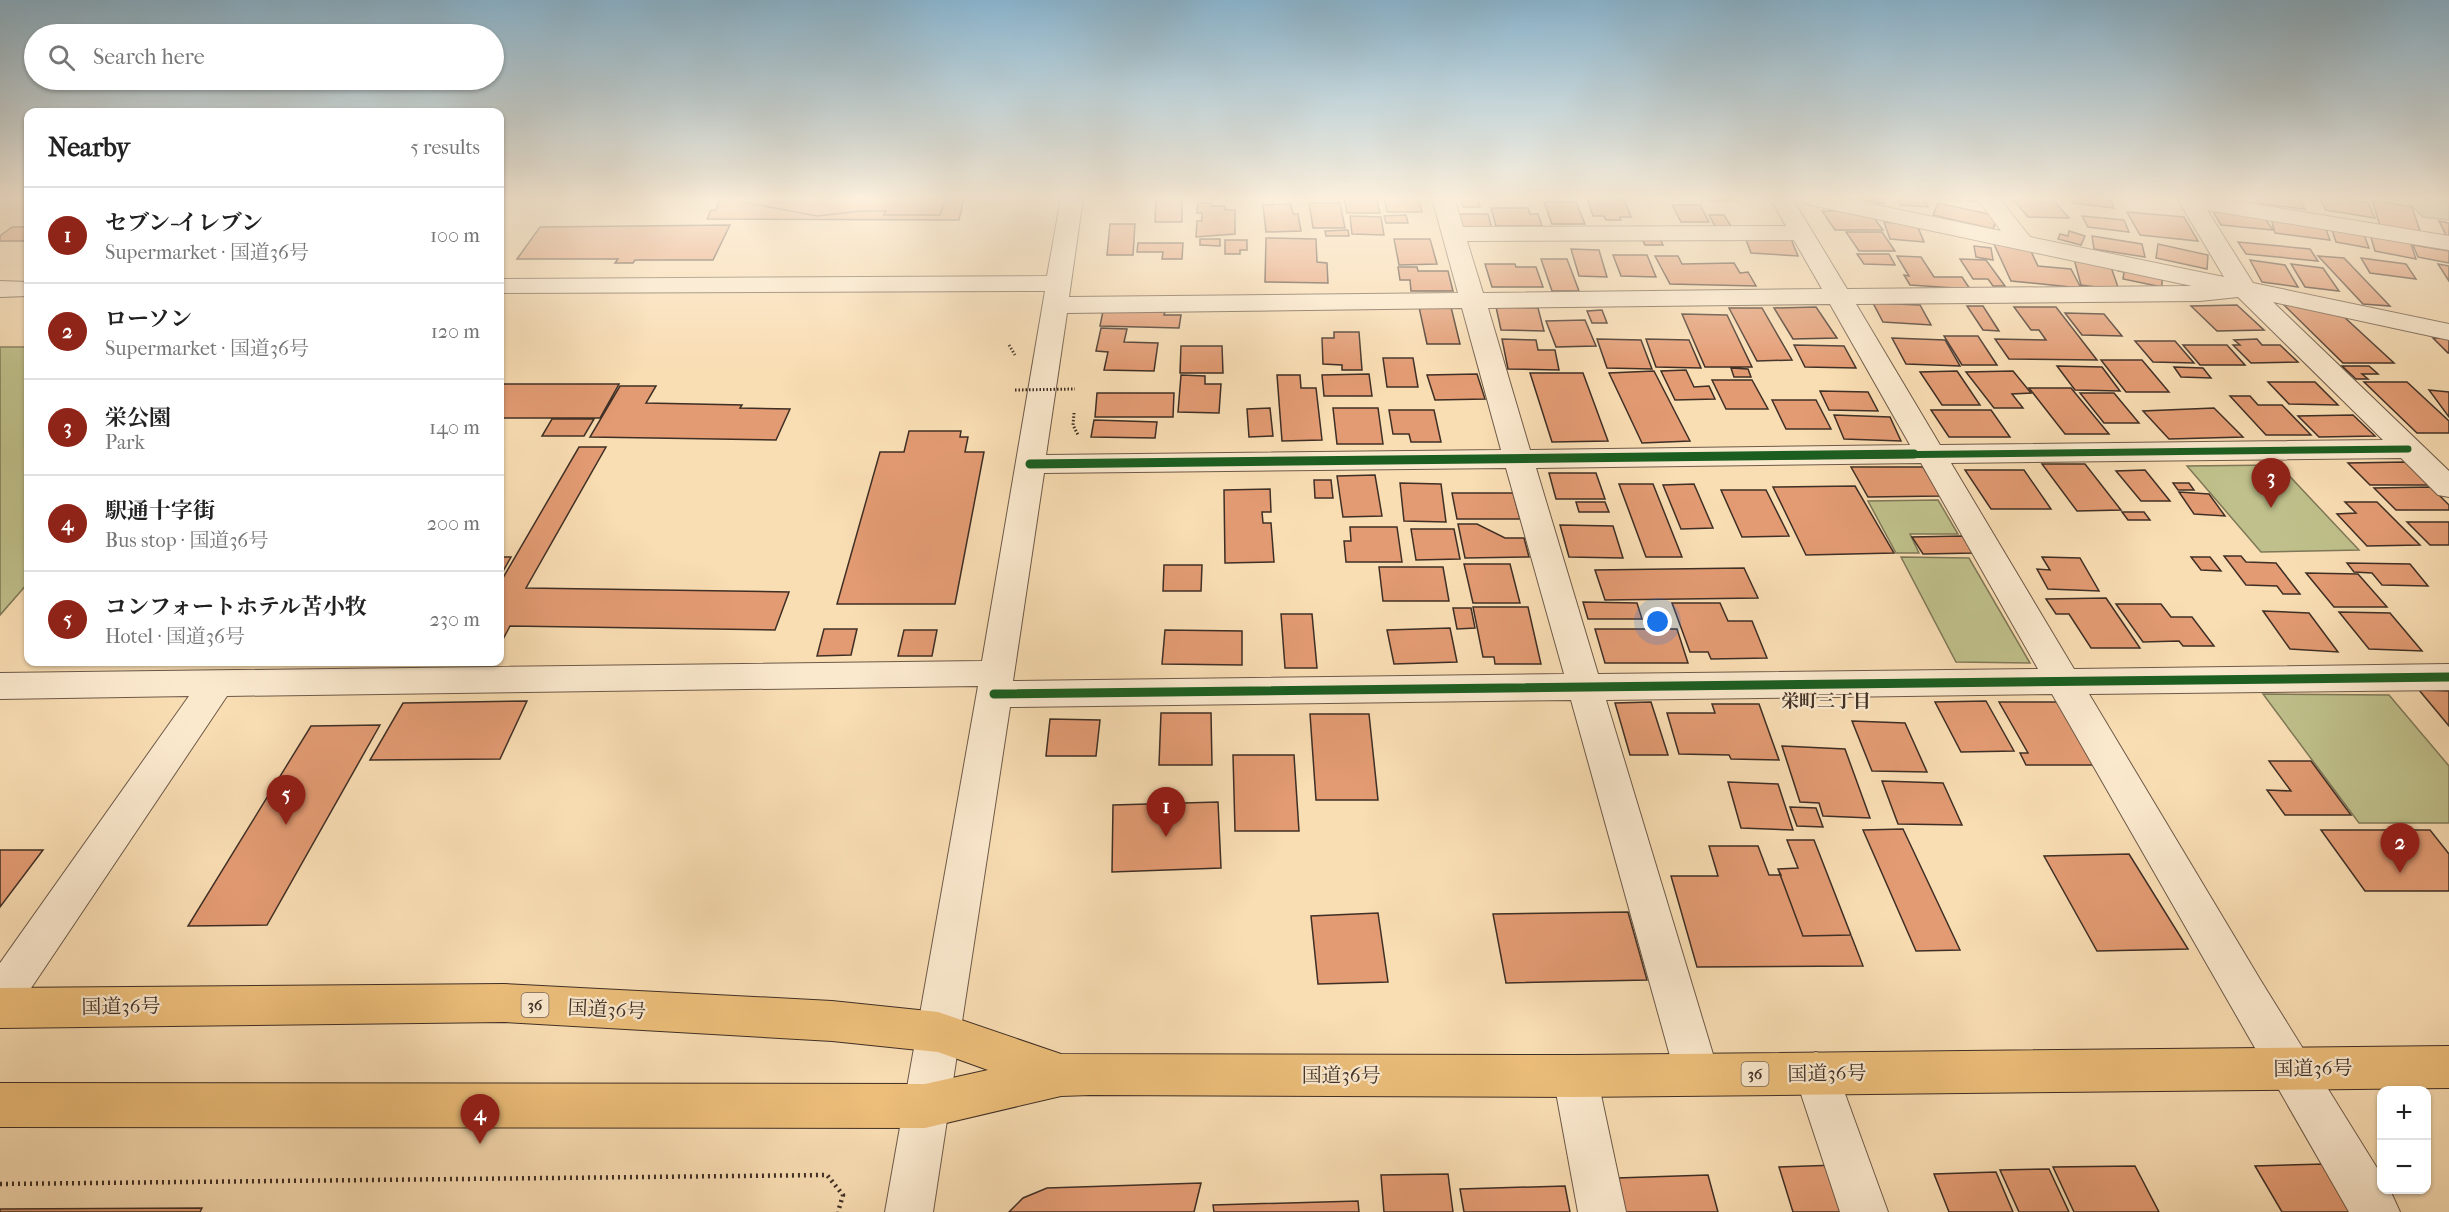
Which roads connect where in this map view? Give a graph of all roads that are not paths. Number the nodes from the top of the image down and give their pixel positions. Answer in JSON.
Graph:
{"nodes":[{"id":1,"x":1063,"y":255,"type":"edge"},
{"id":2,"x":1460,"y":255,"type":"edge"},
{"id":3,"x":1813,"y":255,"type":"edge"},
{"id":4,"x":2081,"y":255,"type":"edge"},
{"id":5,"x":2223,"y":255,"type":"edge"},
{"id":6,"x":504,"y":286,"type":"edge"},
{"id":7,"x":0,"y":289,"type":"edge"},
{"id":8,"x":24,"y":289,"type":"edge"},
{"id":9,"x":2244,"y":289,"type":"junction"},
{"id":10,"x":1057,"y":294,"type":"junction"},
{"id":11,"x":1838,"y":297,"type":"junction"},
{"id":12,"x":1473,"y":300,"type":"junction"},
{"id":13,"x":2449,"y":332,"type":"edge"},
{"id":14,"x":2408,"y":448,"type":"junction"},
{"id":15,"x":1930,"y":454,"type":"junction"},
{"id":16,"x":1519,"y":459,"type":"junction"},
{"id":17,"x":1030,"y":464,"type":"junction"},
{"id":18,"x":2449,"y":488,"type":"edge"},
{"id":19,"x":2449,"y":677,"type":"edge"},
{"id":20,"x":2063,"y":681,"type":"junction"},
{"id":21,"x":217,"y":683,"type":"junction"},
{"id":22,"x":995,"y":683,"type":"junction"},
{"id":23,"x":0,"y":686,"type":"edge"},
{"id":24,"x":1585,"y":687,"type":"junction"},
{"id":25,"x":0,"y":998,"type":"edge"},
{"id":26,"x":0,"y":1008,"type":"edge"},
{"id":27,"x":938,"y":1032,"type":"junction"},
{"id":28,"x":2449,"y":1066,"type":"edge"},
{"id":29,"x":2289,"y":1068,"type":"junction"},
{"id":30,"x":1816,"y":1073,"type":"junction"},
{"id":31,"x":1697,"y":1074,"type":"junction"},
{"id":32,"x":1062,"y":1075,"type":"junction"},
{"id":33,"x":1575,"y":1076,"type":"junction"},
{"id":34,"x":0,"y":1105,"type":"edge"},
{"id":35,"x":925,"y":1106,"type":"junction"},
{"id":36,"x":909,"y":1212,"type":"edge"},
{"id":37,"x":1602,"y":1212,"type":"edge"},
{"id":38,"x":1864,"y":1212,"type":"edge"},
{"id":39,"x":2376,"y":1212,"type":"edge"}],
"edges":[{"from":1,"to":10,"type":"street"},
{"from":2,"to":12,"type":"street"},
{"from":3,"to":11,"type":"street"},
{"from":4,"to":9,"type":"street"},
{"from":5,"to":9,"type":"street"},
{"from":6,"to":10,"type":"street"},
{"from":7,"to":8,"type":"street"},
{"from":9,"to":11,"type":"street"},
{"from":9,"to":13,"type":"street"},
{"from":9,"to":14,"type":"street"},
{"from":10,"to":12,"type":"street"},
{"from":10,"to":17,"type":"street"},
{"from":11,"to":12,"type":"street"},
{"from":11,"to":15,"type":"street"},
{"from":12,"to":16,"type":"street"},
{"from":14,"to":15,"type":"street"},
{"from":14,"to":18,"type":"street"},
{"from":15,"to":16,"type":"street"},
{"from":15,"to":20,"type":"street"},
{"from":16,"to":17,"type":"street"},
{"from":16,"to":24,"type":"street"},
{"from":17,"to":22,"type":"street"},
{"from":19,"to":20,"type":"street"},
{"from":20,"to":24,"type":"street"},
{"from":20,"to":29,"type":"street"},
{"from":21,"to":22,"type":"street"},
{"from":21,"to":23,"type":"street"},
{"from":21,"to":25,"type":"street"},
{"from":22,"to":24,"type":"street"},
{"from":22,"to":27,"type":"street"},
{"from":24,"to":31,"type":"street"},
{"from":26,"to":27,"type":"highway","name":"国道36号","number":"36"},
{"from":27,"to":32,"type":"highway","name":"国道36号","number":"36"},
{"from":27,"to":35,"type":"street"},
{"from":28,"to":29,"type":"highway","name":"国道36号","number":"36"},
{"from":29,"to":30,"type":"highway","name":"国道36号","number":"36"},
{"from":29,"to":39,"type":"street"},
{"from":30,"to":31,"type":"highway","name":"国道36号","number":"36"},
{"from":30,"to":38,"type":"street"},
{"from":31,"to":33,"type":"highway","name":"国道36号","number":"36"},
{"from":32,"to":33,"type":"highway","name":"国道36号","number":"36"},
{"from":32,"to":35,"type":"highway","name":"国道36号","number":"36"},
{"from":33,"to":37,"type":"street"},
{"from":34,"to":35,"type":"highway","name":"国道36号","number":"36"},
{"from":35,"to":36,"type":"street"}]}
